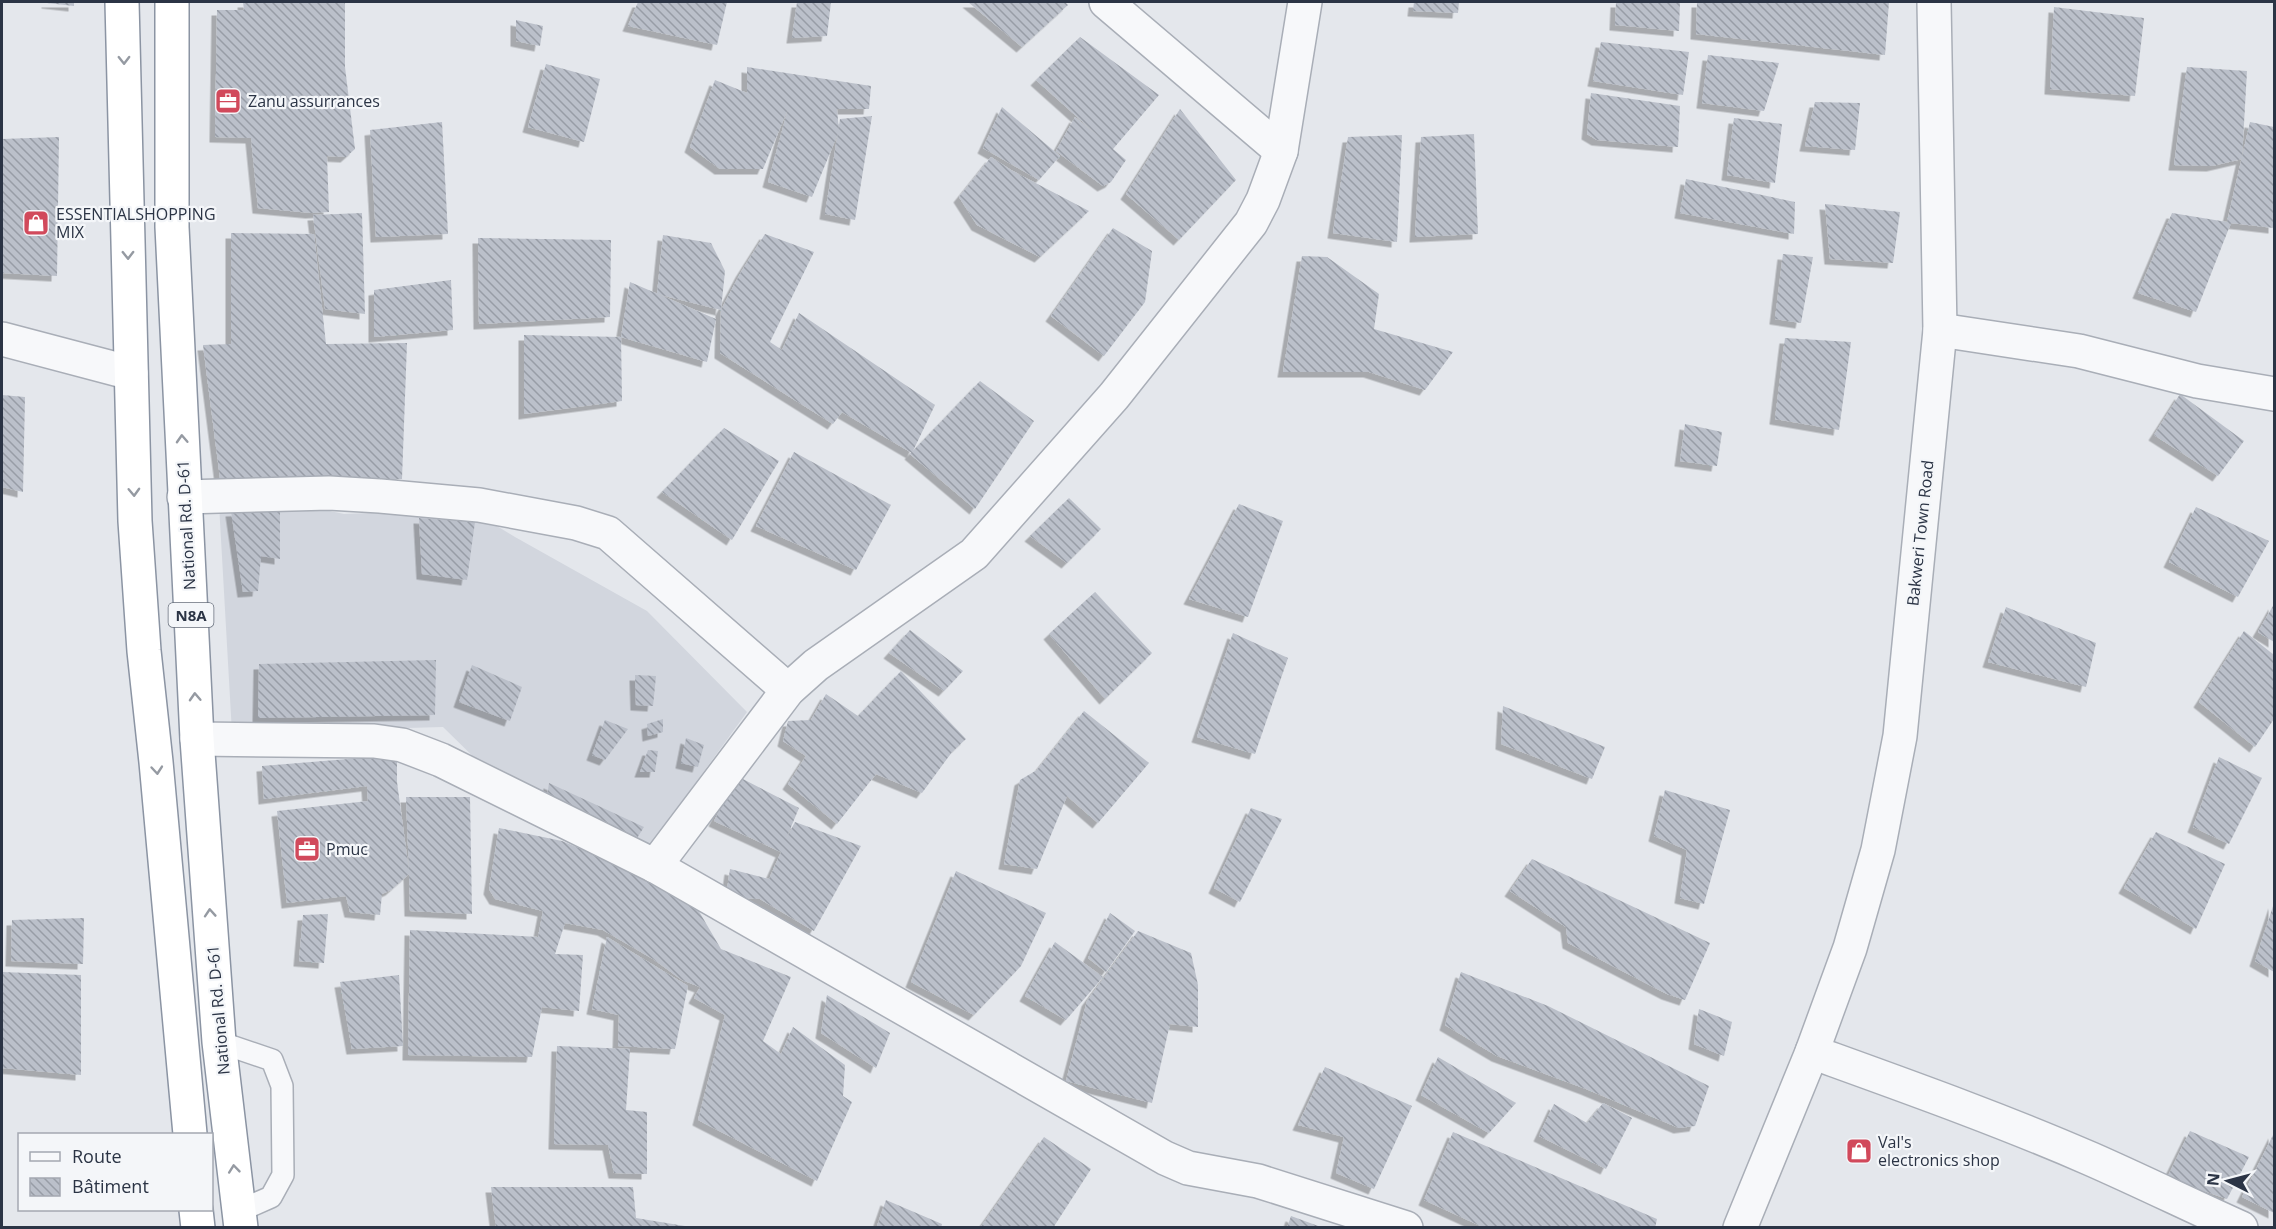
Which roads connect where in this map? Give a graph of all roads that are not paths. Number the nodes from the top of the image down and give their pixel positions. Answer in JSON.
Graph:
{"nodes":[{"id":1,"x":122,"y":2,"type":"edge"},
{"id":2,"x":172,"y":2,"type":"edge"},
{"id":3,"x":1106,"y":2,"type":"edge"},
{"id":4,"x":1305,"y":2,"type":"edge"},
{"id":5,"x":1934,"y":2,"type":"edge"},
{"id":6,"x":1281,"y":151,"type":"junction"},
{"id":7,"x":1940,"y":330,"type":"junction"},
{"id":8,"x":2,"y":339,"type":"edge"},
{"id":9,"x":131,"y":373,"type":"junction"},
{"id":10,"x":2274,"y":394,"type":"edge"},
{"id":11,"x":184,"y":497,"type":"junction"},
{"id":12,"x":788,"y":690,"type":"junction"},
{"id":13,"x":197,"y":739,"type":"junction"},
{"id":14,"x":654,"y":866,"type":"junction"},
{"id":15,"x":219,"y":1042,"type":"junction"},
{"id":16,"x":1812,"y":1052,"type":"junction"},
{"id":17,"x":190,"y":1133,"type":"edge"},
{"id":18,"x":196,"y":1211,"type":"edge"},
{"id":19,"x":240,"y":1219,"type":"edge"},
{"id":20,"x":198,"y":1227,"type":"edge"},
{"id":21,"x":1406,"y":1227,"type":"edge"},
{"id":22,"x":1740,"y":1227,"type":"edge"},
{"id":23,"x":2241,"y":1227,"type":"edge"}],
"edges":[{"from":1,"to":9,"type":"highway","one_way":true},
{"from":11,"to":2,"type":"highway","name":"National Rd. D-61","number":"N8A","one_way":true},
{"from":3,"to":6,"type":"street"},
{"from":4,"to":6,"type":"street"},
{"from":5,"to":7,"type":"street","name":"Bakweri Town Road"},
{"from":6,"to":12,"type":"street"},
{"from":7,"to":10,"type":"street"},
{"from":7,"to":16,"type":"street","name":"Bakweri Town Road"},
{"from":8,"to":9,"type":"street"},
{"from":9,"to":17,"type":"highway","one_way":true},
{"from":11,"to":12,"type":"street"},
{"from":13,"to":11,"type":"highway","name":"National Rd. D-61","number":"N8A","one_way":true},
{"from":12,"to":14,"type":"street"},
{"from":13,"to":14,"type":"street"},
{"from":15,"to":13,"type":"highway","name":"National Rd. D-61","number":"N8A","one_way":true},
{"from":14,"to":21,"type":"street"},
{"from":19,"to":15,"type":"highway","name":"National Rd. D-61","number":"N8A","one_way":true},
{"from":15,"to":19,"type":"lane"},
{"from":16,"to":22,"type":"street","name":"Bakweri Town Road"},
{"from":16,"to":23,"type":"street"},
{"from":18,"to":20,"type":"highway"}]}
